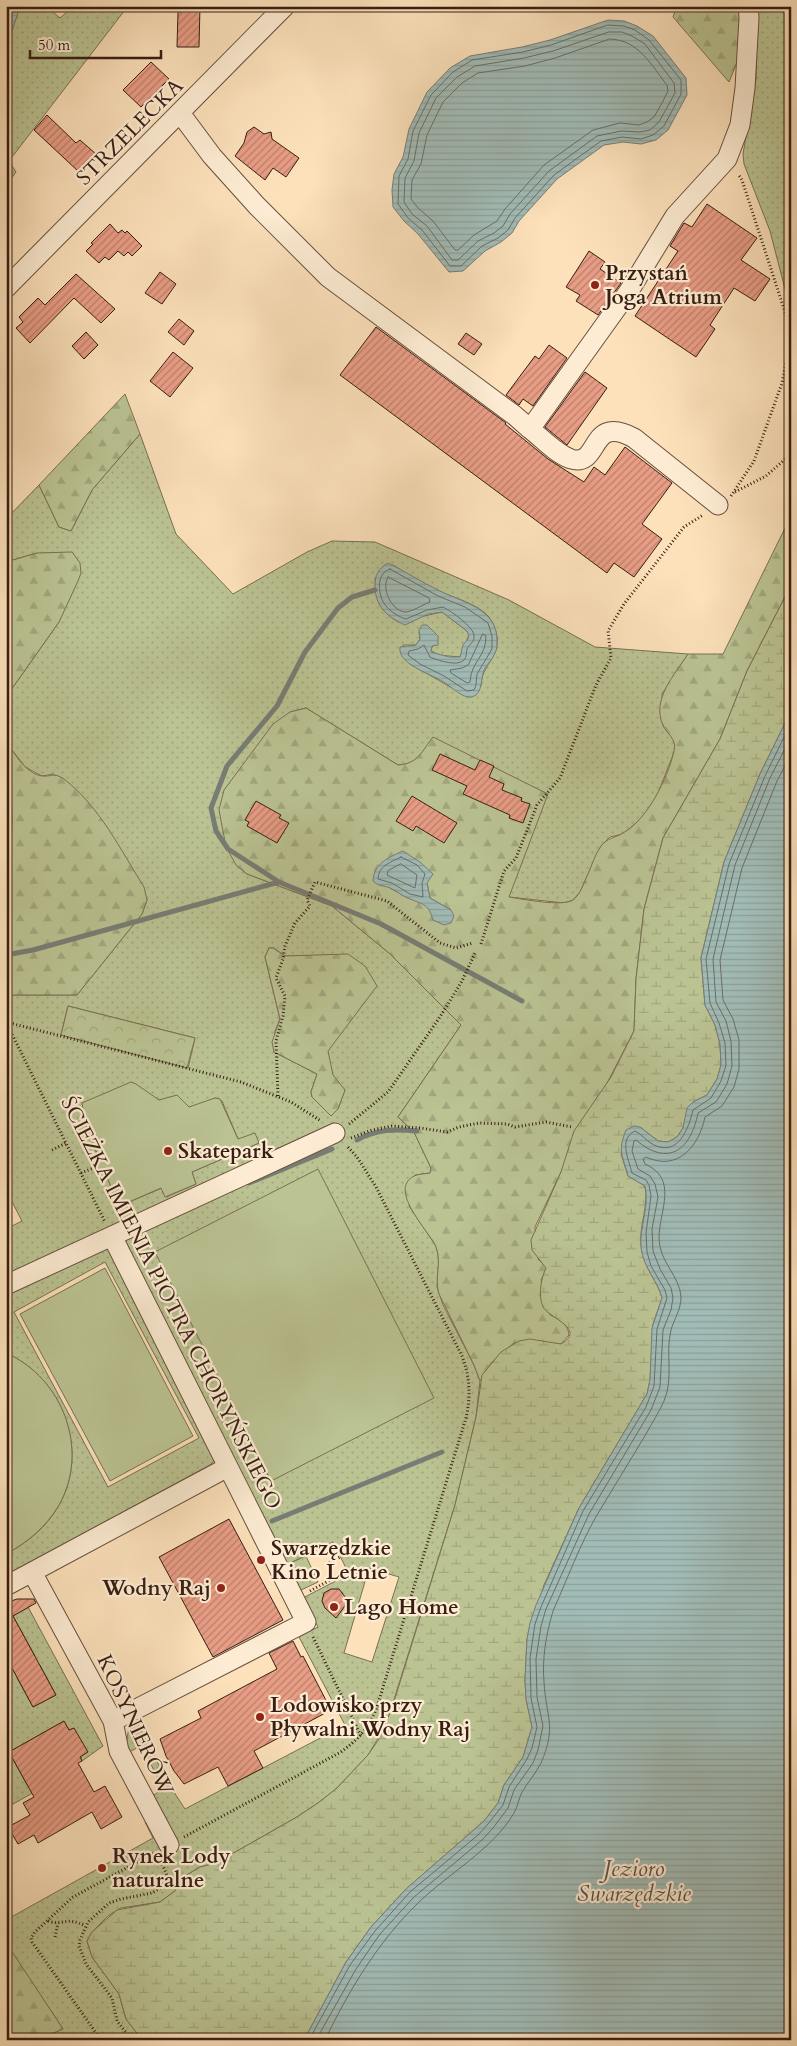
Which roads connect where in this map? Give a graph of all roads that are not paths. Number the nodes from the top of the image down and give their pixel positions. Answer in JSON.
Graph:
{"nodes":[{"id":1,"x":285,"y":6,"type":"edge"},
{"id":2,"x":748,"y":6,"type":"edge"},
{"id":3,"x":180,"y":113,"type":"junction"},
{"id":4,"x":6,"y":288,"type":"edge"},
{"id":5,"x":530,"y":429,"type":"junction"},
{"id":6,"x":718,"y":505,"type":"road end"},
{"id":7,"x":339,"y":1137,"type":"road end"},
{"id":8,"x":112,"y":1236,"type":"junction"},
{"id":9,"x":6,"y":1285,"type":"edge"},
{"id":10,"x":228,"y":1467,"type":"junction"},
{"id":11,"x":32,"y":1572,"type":"junction"},
{"id":12,"x":6,"y":1586,"type":"edge"},
{"id":13,"x":113,"y":1721,"type":"junction"},
{"id":14,"x":162,"y":1848,"type":"road end"}],
"edges":[{"from":1,"to":3,"type":"street","name":"STRZELECKA"},
{"from":2,"to":5,"type":"street"},
{"from":3,"to":4,"type":"street","name":"STRZELECKA"},
{"from":3,"to":5,"type":"street"},
{"from":5,"to":6,"type":"street"},
{"from":7,"to":8,"type":"street"},
{"from":8,"to":9,"type":"street"},
{"from":8,"to":10,"type":"street","name":"ŚCIEŻKA IMIENIA PIOTRA CHORYŃSKIEGO"},
{"from":10,"to":11,"type":"street"},
{"from":10,"to":13,"type":"street","name":"ŚCIEŻKA IMIENIA PIOTRA CHORYŃSKIEGO"},
{"from":11,"to":12,"type":"street"},
{"from":11,"to":13,"type":"street","name":"KOSYNIERÓW"},
{"from":13,"to":14,"type":"street","name":"KOSYNIERÓW"}]}
